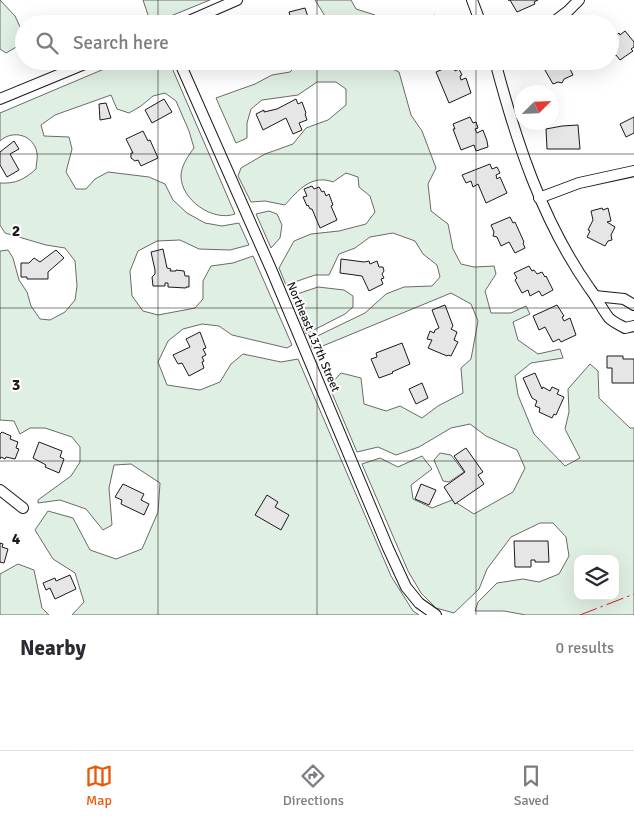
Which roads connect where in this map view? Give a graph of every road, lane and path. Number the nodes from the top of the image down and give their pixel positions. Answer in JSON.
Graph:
{"nodes":[{"id":1,"x":237,"y":0,"type":"edge"},
{"id":2,"x":472,"y":0,"type":"edge"},
{"id":3,"x":579,"y":0,"type":"edge"},
{"id":4,"x":203,"y":15,"type":"edge"},
{"id":5,"x":478,"y":15,"type":"edge"},
{"id":6,"x":563,"y":15,"type":"edge"},
{"id":7,"x":70,"y":70,"type":"edge"},
{"id":8,"x":183,"y":70,"type":"edge"},
{"id":9,"x":497,"y":70,"type":"edge"},
{"id":10,"x":0,"y":99,"type":"edge"},
{"id":11,"x":634,"y":171,"type":"edge"},
{"id":12,"x":539,"y":198,"type":"junction"},
{"id":13,"x":596,"y":296,"type":"junction"},
{"id":14,"x":634,"y":305,"type":"edge"},
{"id":15,"x":634,"y":326,"type":"edge"},
{"id":16,"x":0,"y":490,"type":"edge"},
{"id":17,"x":23,"y":508,"type":"dead end"},
{"id":18,"x":436,"y":615,"type":"edge"}],
"edges":[{"from":1,"to":4,"type":"street"},
{"from":2,"to":5,"type":"street"},
{"from":3,"to":6,"type":"street"},
{"from":7,"to":10,"type":"street"},
{"from":8,"to":18,"type":"street","name":"Northeast 137th Street"},
{"from":9,"to":12,"type":"street"},
{"from":11,"to":12,"type":"street"},
{"from":12,"to":13,"type":"street"},
{"from":13,"to":14,"type":"street"},
{"from":13,"to":15,"type":"street"},
{"from":16,"to":17,"type":"street"}]}
